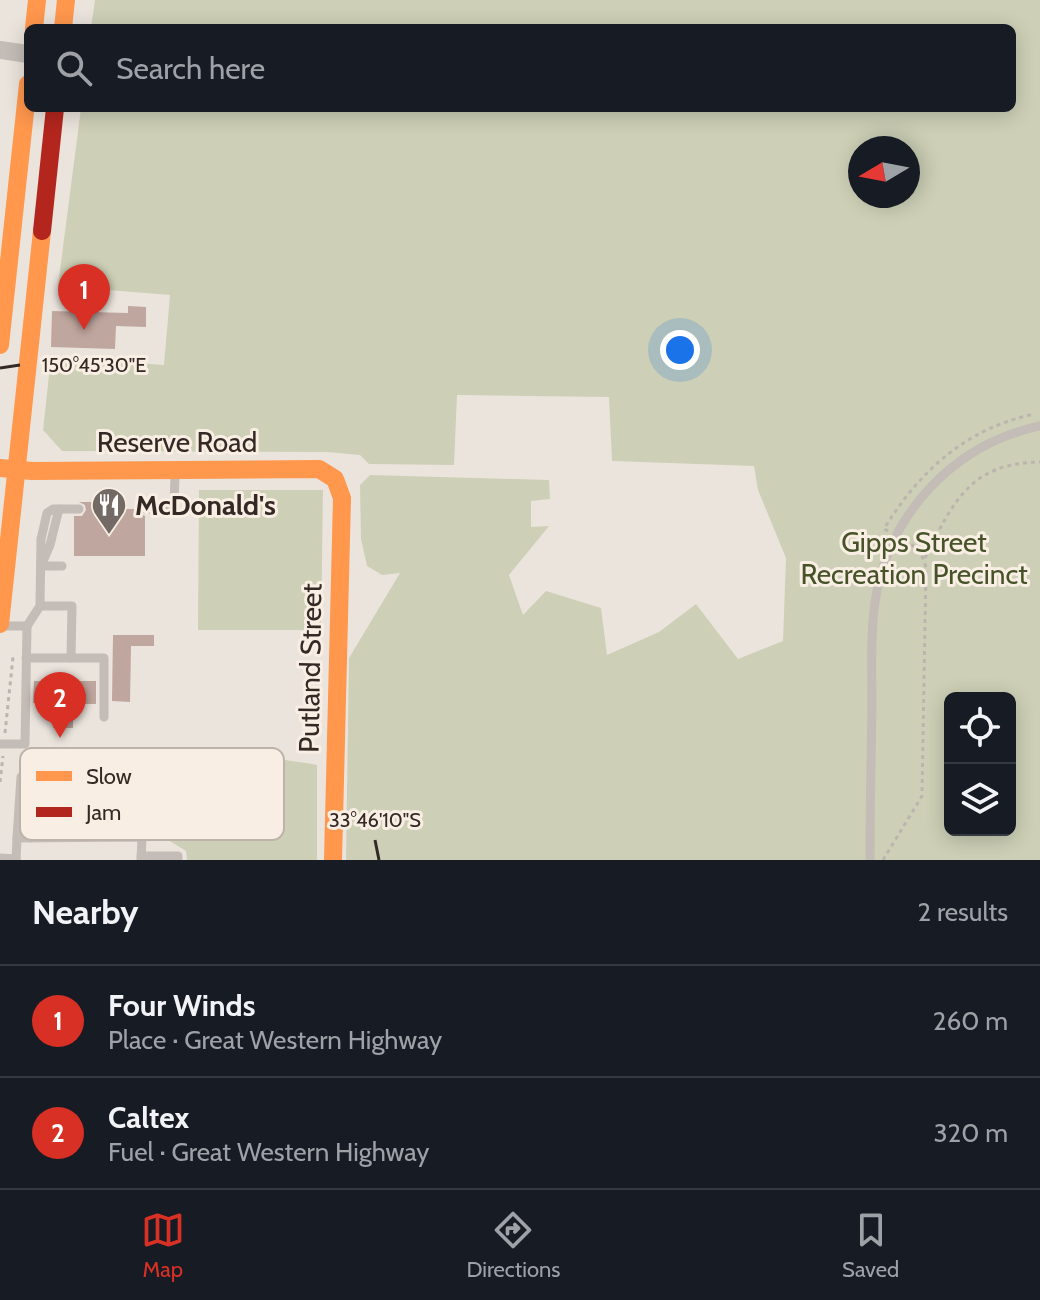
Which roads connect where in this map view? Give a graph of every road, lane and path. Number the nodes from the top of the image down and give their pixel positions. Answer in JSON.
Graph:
{"nodes":[{"id":1,"x":37,"y":0,"type":"edge"},
{"id":2,"x":66,"y":0,"type":"edge"},
{"id":3,"x":34,"y":24,"type":"edge"},
{"id":4,"x":63,"y":24,"type":"edge"},
{"id":5,"x":0,"y":50,"type":"edge"},
{"id":6,"x":24,"y":53,"type":"edge"},
{"id":7,"x":25,"y":112,"type":"edge"},
{"id":8,"x":54,"y":112,"type":"edge"},
{"id":9,"x":0,"y":345,"type":"edge"},
{"id":10,"x":1040,"y":413,"type":"edge"},
{"id":11,"x":1040,"y":426,"type":"edge"},
{"id":12,"x":1040,"y":462,"type":"edge"},
{"id":13,"x":8,"y":468,"type":"edge"},
{"id":14,"x":175,"y":470,"type":"junction"},
{"id":15,"x":335,"y":478,"type":"joint"},
{"id":16,"x":79,"y":509,"type":"dead end"},
{"id":17,"x":145,"y":509,"type":"dead end"},
{"id":18,"x":896,"y":535,"type":"junction"},
{"id":19,"x":925,"y":558,"type":"junction"},
{"id":20,"x":41,"y":566,"type":"junction"},
{"id":21,"x":62,"y":566,"type":"dead end"},
{"id":22,"x":40,"y":606,"type":"junction"},
{"id":23,"x":0,"y":625,"type":"edge"},
{"id":24,"x":27,"y":626,"type":"junction"},
{"id":25,"x":26,"y":658,"type":"junction"},
{"id":26,"x":71,"y":658,"type":"junction"},
{"id":27,"x":104,"y":717,"type":"dead end"},
{"id":28,"x":0,"y":744,"type":"edge"},
{"id":29,"x":20,"y":792,"type":"edge"},
{"id":30,"x":17,"y":838,"type":"joint"},
{"id":31,"x":0,"y":858,"type":"edge"},
{"id":32,"x":141,"y":858,"type":"edge"},
{"id":33,"x":16,"y":859,"type":"edge"},
{"id":34,"x":178,"y":860,"type":"edge"},
{"id":35,"x":333,"y":860,"type":"edge"},
{"id":36,"x":870,"y":860,"type":"edge"},
{"id":37,"x":883,"y":860,"type":"edge"}],
"edges":[{"from":1,"to":3,"type":"main road"},
{"from":2,"to":4,"type":"main road"},
{"from":5,"to":6,"type":"street"},
{"from":7,"to":9,"type":"main road"},
{"from":8,"to":13,"type":"main road"},
{"from":10,"to":18,"type":"path"},
{"from":11,"to":18,"type":"lane"},
{"from":12,"to":19,"type":"path"},
{"from":13,"to":14,"type":"main road","name":"Reserve Road"},
{"from":13,"to":23,"type":"main road"},
{"from":14,"to":15,"type":"main road","name":"Reserve Road"},
{"from":14,"to":17,"type":"lane"},
{"from":15,"to":35,"type":"main road","name":"Putland Street"},
{"from":16,"to":20,"type":"lane"},
{"from":18,"to":19,"type":"path"},
{"from":18,"to":36,"type":"lane"},
{"from":19,"to":37,"type":"path"},
{"from":20,"to":21,"type":"lane"},
{"from":20,"to":22,"type":"lane"},
{"from":22,"to":24,"type":"lane"},
{"from":22,"to":26,"type":"lane"},
{"from":23,"to":24,"type":"lane"},
{"from":24,"to":25,"type":"lane"},
{"from":25,"to":26,"type":"lane"},
{"from":25,"to":28,"type":"lane"},
{"from":26,"to":27,"type":"lane"},
{"from":29,"to":30,"type":"lane"},
{"from":30,"to":33,"type":"lane"},
{"from":31,"to":33,"type":"lane"},
{"from":32,"to":34,"type":"lane"}]}
